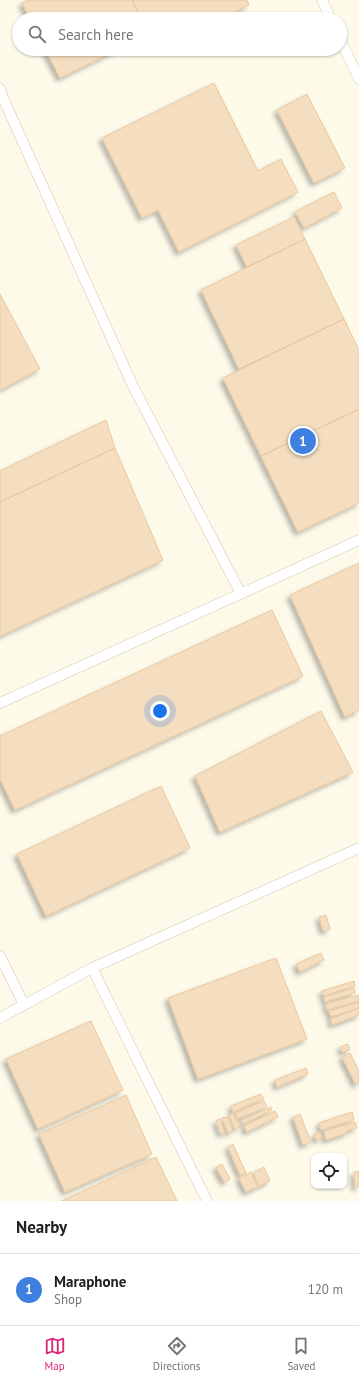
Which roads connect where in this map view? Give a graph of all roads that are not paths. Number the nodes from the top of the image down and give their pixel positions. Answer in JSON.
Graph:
{"nodes":[{"id":1,"x":322,"y":0,"type":"edge"},
{"id":2,"x":328,"y":12,"type":"edge"},
{"id":3,"x":347,"y":54,"type":"edge"},
{"id":4,"x":359,"y":79,"type":"edge"},
{"id":5,"x":1,"y":94,"type":"edge"},
{"id":6,"x":359,"y":540,"type":"edge"},
{"id":7,"x":241,"y":594,"type":"junction"},
{"id":8,"x":0,"y":704,"type":"edge"},
{"id":9,"x":359,"y":848,"type":"edge"},
{"id":10,"x":0,"y":956,"type":"edge"},
{"id":11,"x":92,"y":968,"type":"junction"},
{"id":12,"x":24,"y":1005,"type":"junction"},
{"id":13,"x":0,"y":1018,"type":"edge"},
{"id":14,"x":208,"y":1201,"type":"edge"}],
"edges":[{"from":1,"to":2,"type":"lane"},
{"from":3,"to":4,"type":"lane"},
{"from":5,"to":7,"type":"lane"},
{"from":6,"to":7,"type":"lane"},
{"from":7,"to":8,"type":"lane"},
{"from":9,"to":11,"type":"lane"},
{"from":10,"to":12,"type":"lane"},
{"from":11,"to":12,"type":"lane"},
{"from":11,"to":14,"type":"lane"},
{"from":12,"to":13,"type":"lane"}]}
